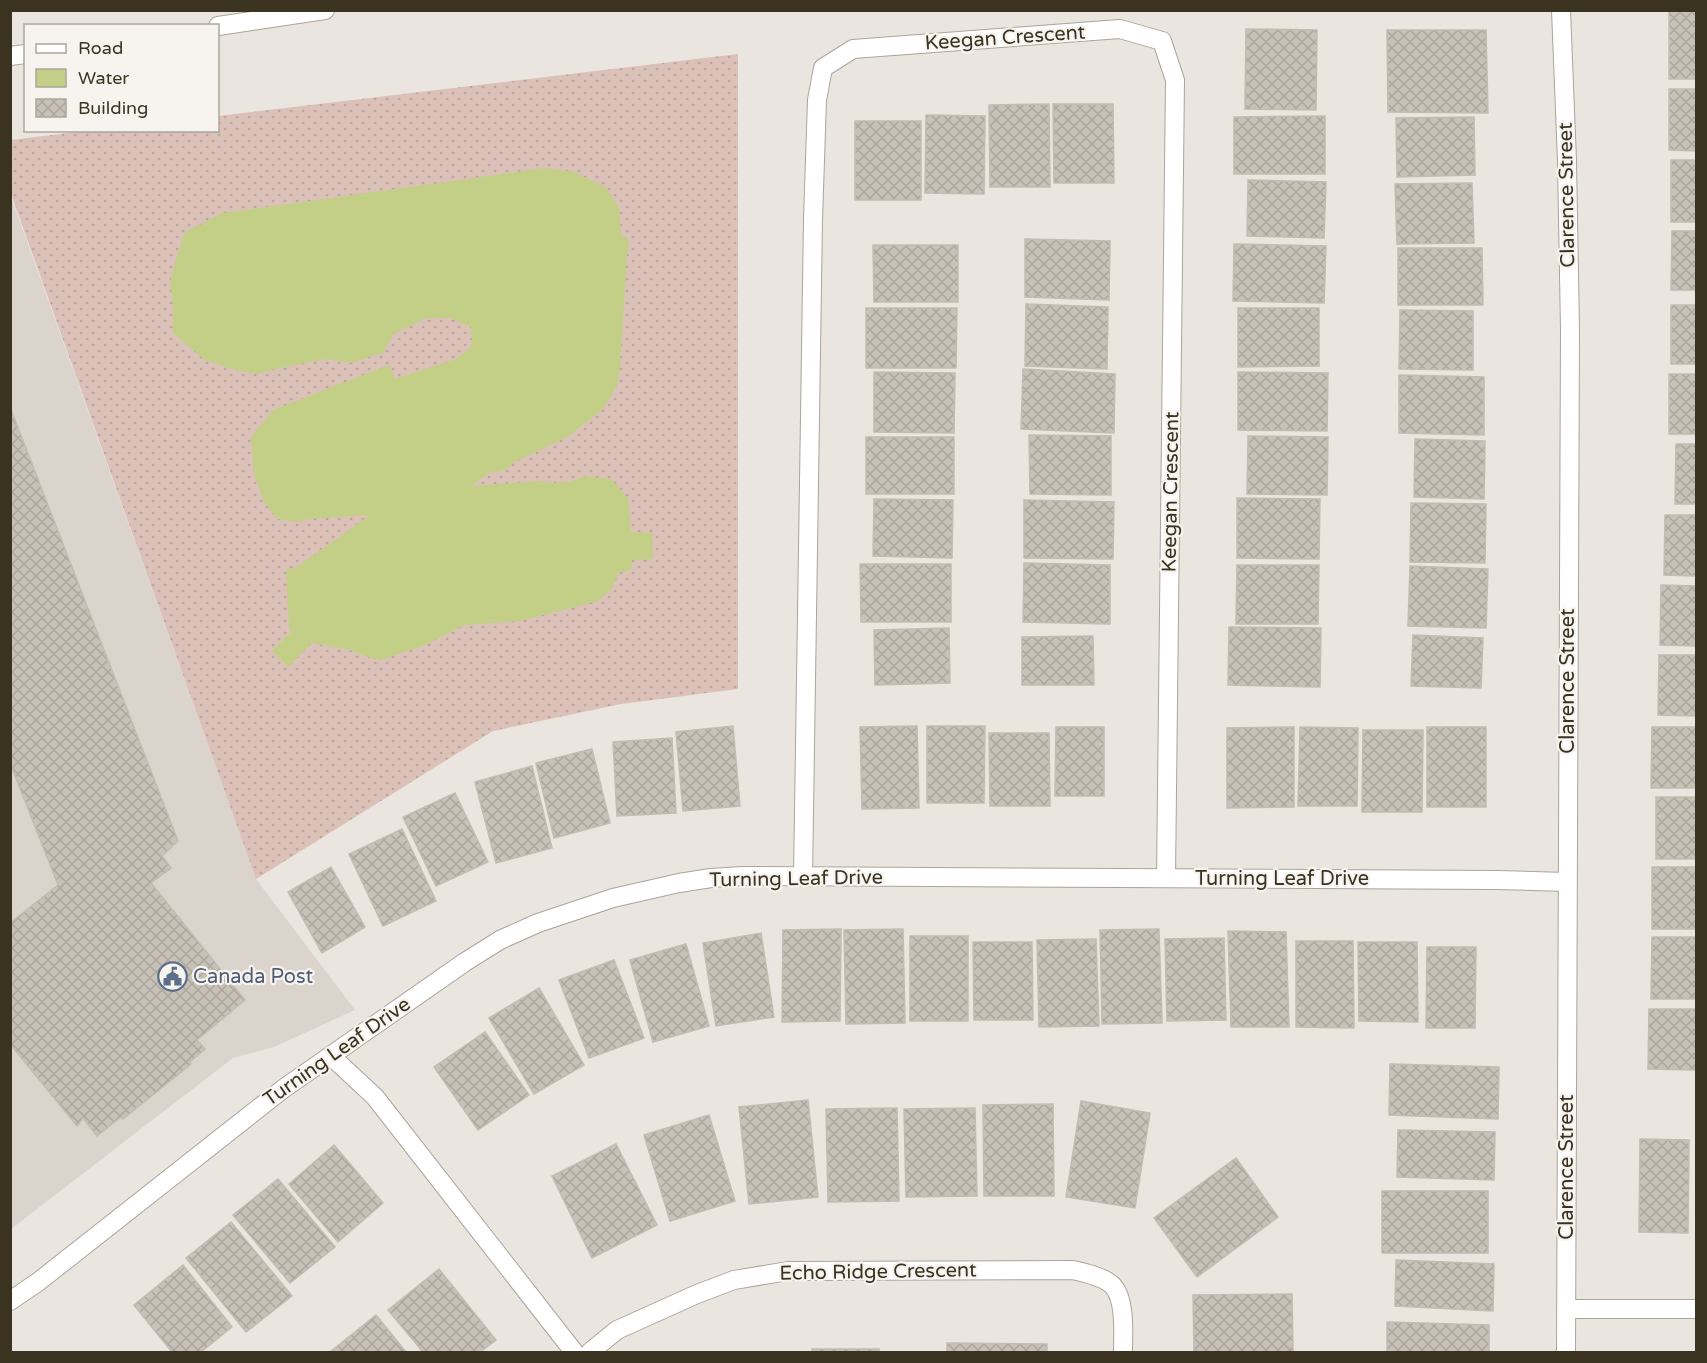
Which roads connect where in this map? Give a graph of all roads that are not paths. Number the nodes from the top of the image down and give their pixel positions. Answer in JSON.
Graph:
{"nodes":[{"id":1,"x":325,"y":10,"type":"edge"},
{"id":2,"x":1561,"y":10,"type":"edge"},
{"id":3,"x":219,"y":26,"type":"edge"},
{"id":4,"x":802,"y":877,"type":"junction"},
{"id":5,"x":1166,"y":878,"type":"junction"},
{"id":6,"x":1567,"y":882,"type":"junction"},
{"id":7,"x":331,"y":1056,"type":"junction"},
{"id":8,"x":10,"y":1301,"type":"edge"},
{"id":9,"x":1567,"y":1309,"type":"junction"},
{"id":10,"x":1696,"y":1309,"type":"edge"},
{"id":11,"x":574,"y":1353,"type":"edge"},
{"id":12,"x":590,"y":1353,"type":"edge"},
{"id":13,"x":1123,"y":1353,"type":"edge"},
{"id":14,"x":1566,"y":1353,"type":"edge"}],
"edges":[{"from":1,"to":3,"type":"street"},
{"from":2,"to":6,"type":"street","name":"Clarence Street"},
{"from":4,"to":5,"type":"street","name":"Turning Leaf Drive"},
{"from":4,"to":5,"type":"street","name":"Keegan Crescent"},
{"from":4,"to":7,"type":"street","name":"Turning Leaf Drive"},
{"from":5,"to":6,"type":"street","name":"Turning Leaf Drive"},
{"from":6,"to":9,"type":"street","name":"Clarence Street"},
{"from":7,"to":8,"type":"street","name":"Turning Leaf Drive"},
{"from":7,"to":11,"type":"street"},
{"from":9,"to":10,"type":"street"},
{"from":9,"to":14,"type":"street","name":"Clarence Street"},
{"from":12,"to":13,"type":"street","name":"Echo Ridge Crescent"}]}
